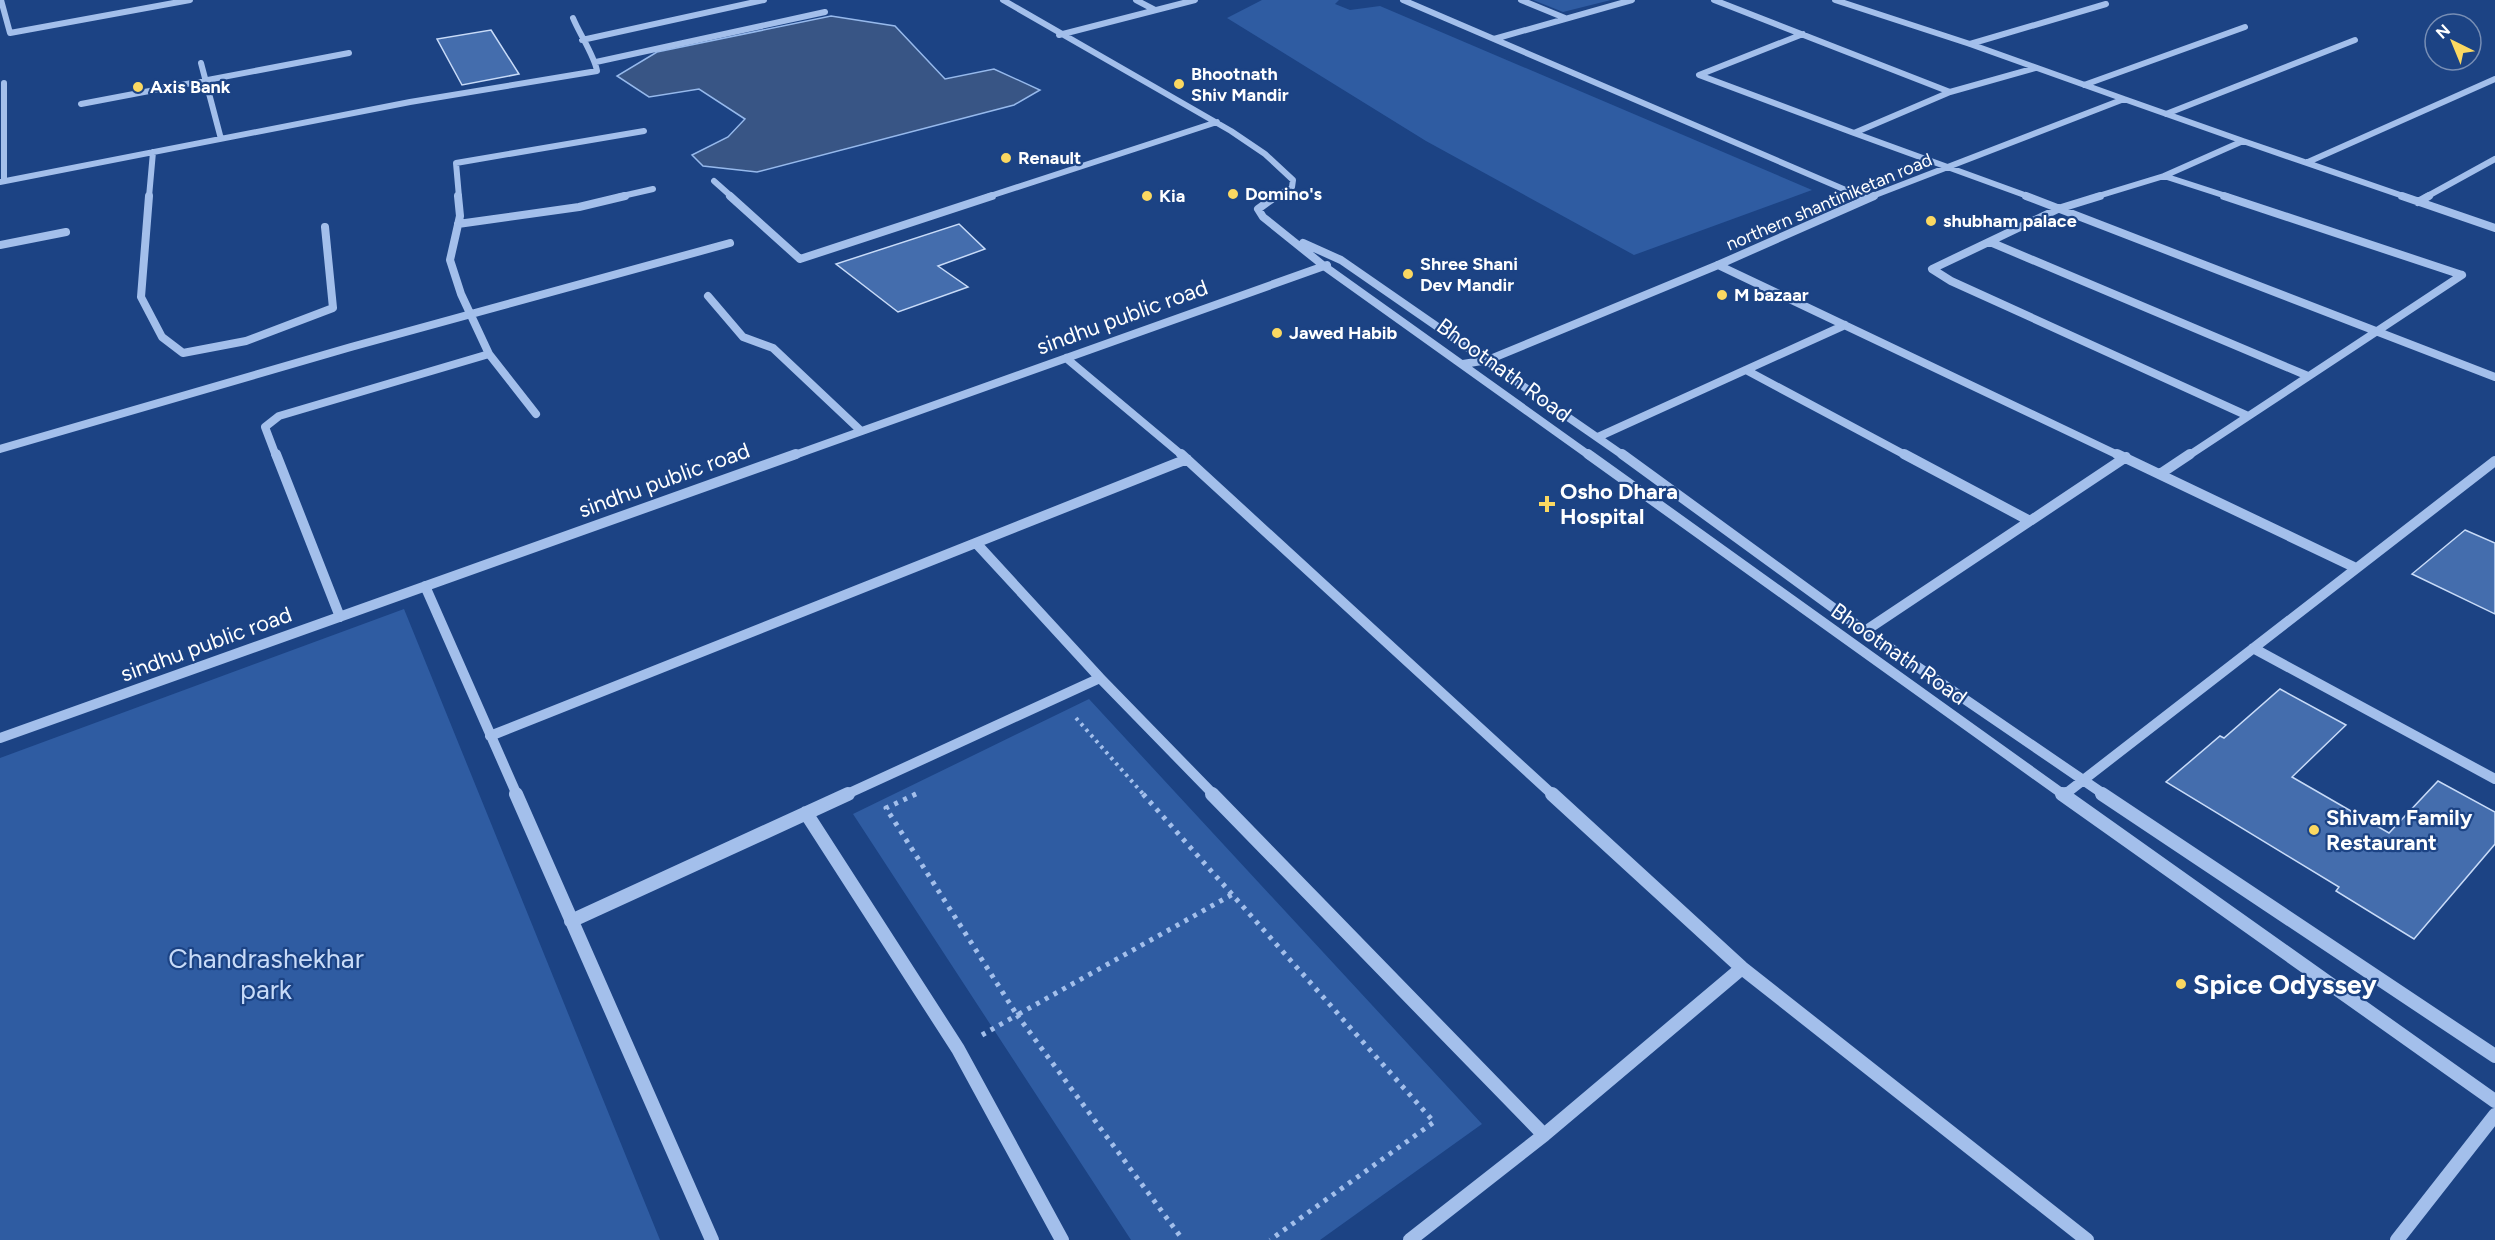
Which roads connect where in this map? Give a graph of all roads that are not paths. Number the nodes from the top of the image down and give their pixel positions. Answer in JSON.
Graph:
{"nodes":[{"id":1,"x":1,"y":0,"type":"edge"},
{"id":2,"x":190,"y":0,"type":"edge"},
{"id":3,"x":764,"y":0,"type":"edge"},
{"id":4,"x":1003,"y":0,"type":"edge"},
{"id":5,"x":1136,"y":0,"type":"edge"},
{"id":6,"x":1195,"y":0,"type":"edge"},
{"id":7,"x":1402,"y":0,"type":"edge"},
{"id":8,"x":1521,"y":0,"type":"edge"},
{"id":9,"x":1632,"y":0,"type":"edge"},
{"id":10,"x":1714,"y":0,"type":"edge"},
{"id":11,"x":1835,"y":0,"type":"edge"},
{"id":12,"x":2095,"y":0,"type":"edge"},
{"id":13,"x":1,"y":10,"type":"edge"},
{"id":14,"x":1155,"y":10,"type":"junction"},
{"id":15,"x":825,"y":12,"type":"dead end"},
{"id":16,"x":573,"y":18,"type":"dead end"},
{"id":17,"x":1565,"y":18,"type":"junction"},
{"id":18,"x":2245,"y":27,"type":"dead end"},
{"id":19,"x":1803,"y":34,"type":"junction"},
{"id":20,"x":1059,"y":35,"type":"junction"},
{"id":21,"x":1494,"y":39,"type":"junction"},
{"id":22,"x":582,"y":40,"type":"junction"},
{"id":23,"x":2355,"y":40,"type":"dead end"},
{"id":24,"x":1970,"y":44,"type":"junction"},
{"id":25,"x":349,"y":53,"type":"dead end"},
{"id":26,"x":596,"y":62,"type":"junction"},
{"id":27,"x":201,"y":63,"type":"dead end"},
{"id":28,"x":2035,"y":68,"type":"junction"},
{"id":29,"x":2495,"y":78,"type":"edge"},
{"id":30,"x":205,"y":80,"type":"junction"},
{"id":31,"x":4,"y":83,"type":"dead end"},
{"id":32,"x":2084,"y":85,"type":"junction"},
{"id":33,"x":1950,"y":93,"type":"junction"},
{"id":34,"x":2124,"y":99,"type":"junction"},
{"id":35,"x":81,"y":104,"type":"dead end"},
{"id":36,"x":2166,"y":114,"type":"junction"},
{"id":37,"x":1217,"y":122,"type":"junction"},
{"id":38,"x":644,"y":131,"type":"dead end"},
{"id":39,"x":1854,"y":133,"type":"junction"},
{"id":40,"x":221,"y":139,"type":"junction"},
{"id":41,"x":2243,"y":141,"type":"junction"},
{"id":42,"x":153,"y":152,"type":"junction"},
{"id":43,"x":2495,"y":159,"type":"edge"},
{"id":44,"x":2308,"y":162,"type":"junction"},
{"id":45,"x":1951,"y":166,"type":"junction"},
{"id":46,"x":2164,"y":177,"type":"junction"},
{"id":47,"x":714,"y":181,"type":"dead end"},
{"id":48,"x":2,"y":182,"type":"edge"},
{"id":49,"x":653,"y":189,"type":"dead end"},
{"id":50,"x":1866,"y":199,"type":"junction"},
{"id":51,"x":2418,"y":201,"type":"junction"},
{"id":52,"x":2058,"y":209,"type":"junction"},
{"id":53,"x":458,"y":224,"type":"junction"},
{"id":54,"x":324,"y":227,"type":"dead end"},
{"id":55,"x":2495,"y":228,"type":"edge"},
{"id":56,"x":66,"y":231,"type":"dead end"},
{"id":57,"x":1284,"y":233,"type":"junction"},
{"id":58,"x":1990,"y":242,"type":"junction"},
{"id":59,"x":730,"y":243,"type":"dead end"},
{"id":60,"x":0,"y":245,"type":"edge"},
{"id":61,"x":1341,"y":260,"type":"junction"},
{"id":62,"x":1718,"y":265,"type":"junction"},
{"id":63,"x":1324,"y":266,"type":"junction"},
{"id":64,"x":708,"y":296,"type":"dead end"},
{"id":65,"x":472,"y":314,"type":"junction"},
{"id":66,"x":1845,"y":325,"type":"junction"},
{"id":67,"x":2374,"y":333,"type":"junction"},
{"id":68,"x":489,"y":354,"type":"junction"},
{"id":69,"x":1066,"y":358,"type":"junction"},
{"id":70,"x":1488,"y":360,"type":"junction"},
{"id":71,"x":1463,"y":364,"type":"junction"},
{"id":72,"x":1746,"y":370,"type":"junction"},
{"id":73,"x":2308,"y":376,"type":"junction"},
{"id":74,"x":2495,"y":377,"type":"edge"},
{"id":75,"x":536,"y":414,"type":"dead end"},
{"id":76,"x":2248,"y":416,"type":"junction"},
{"id":77,"x":861,"y":431,"type":"junction"},
{"id":78,"x":1598,"y":437,"type":"junction"},
{"id":79,"x":0,"y":449,"type":"edge"},
{"id":80,"x":2126,"y":457,"type":"junction"},
{"id":81,"x":1187,"y":459,"type":"junction"},
{"id":82,"x":2495,"y":460,"type":"edge"},
{"id":83,"x":2160,"y":474,"type":"junction"},
{"id":84,"x":2030,"y":521,"type":"junction"},
{"id":85,"x":976,"y":543,"type":"junction"},
{"id":86,"x":2356,"y":568,"type":"junction"},
{"id":87,"x":424,"y":586,"type":"junction"},
{"id":88,"x":340,"y":616,"type":"junction"},
{"id":89,"x":1864,"y":631,"type":"junction"},
{"id":90,"x":2253,"y":648,"type":"junction"},
{"id":91,"x":1100,"y":678,"type":"junction"},
{"id":92,"x":490,"y":736,"type":"junction"},
{"id":93,"x":0,"y":738,"type":"edge"},
{"id":94,"x":2495,"y":779,"type":"edge"},
{"id":95,"x":2082,"y":780,"type":"junction"},
{"id":96,"x":2064,"y":795,"type":"junction"},
{"id":97,"x":806,"y":813,"type":"junction"},
{"id":98,"x":571,"y":921,"type":"junction"},
{"id":99,"x":1742,"y":968,"type":"junction"},
{"id":100,"x":2495,"y":1056,"type":"edge"},
{"id":101,"x":2495,"y":1101,"type":"edge"},
{"id":102,"x":2495,"y":1115,"type":"edge"},
{"id":103,"x":1544,"y":1135,"type":"junction"},
{"id":104,"x":712,"y":1240,"type":"edge"},
{"id":105,"x":1062,"y":1240,"type":"edge"},
{"id":106,"x":1410,"y":1240,"type":"edge"},
{"id":107,"x":2087,"y":1240,"type":"edge"},
{"id":108,"x":2397,"y":1240,"type":"edge"}],
"edges":[{"from":1,"to":13,"type":"street"},
{"from":2,"to":13,"type":"street"},
{"from":3,"to":22,"type":"street"},
{"from":4,"to":20,"type":"street","name":"Bhootnath Road"},
{"from":5,"to":14,"type":"street"},
{"from":6,"to":14,"type":"street"},
{"from":7,"to":21,"type":"street"},
{"from":8,"to":17,"type":"street"},
{"from":9,"to":17,"type":"street"},
{"from":10,"to":19,"type":"street"},
{"from":11,"to":24,"type":"street"},
{"from":12,"to":24,"type":"street"},
{"from":14,"to":20,"type":"street"},
{"from":15,"to":26,"type":"street"},
{"from":16,"to":22,"type":"street"},
{"from":17,"to":21,"type":"street"},
{"from":18,"to":32,"type":"street"},
{"from":19,"to":33,"type":"street"},
{"from":19,"to":39,"type":"street"},
{"from":20,"to":37,"type":"street","name":"Bhootnath Road"},
{"from":21,"to":50,"type":"street"},
{"from":22,"to":26,"type":"street"},
{"from":23,"to":36,"type":"street"},
{"from":24,"to":28,"type":"street"},
{"from":25,"to":30,"type":"street"},
{"from":26,"to":40,"type":"street"},
{"from":27,"to":30,"type":"street"},
{"from":28,"to":32,"type":"street"},
{"from":28,"to":33,"type":"street"},
{"from":29,"to":44,"type":"street"},
{"from":30,"to":35,"type":"street"},
{"from":30,"to":40,"type":"street"},
{"from":31,"to":48,"type":"street"},
{"from":32,"to":34,"type":"street"},
{"from":33,"to":39,"type":"street"},
{"from":34,"to":36,"type":"street"},
{"from":34,"to":45,"type":"street","name":"northern shantiniketan road"},
{"from":36,"to":41,"type":"street"},
{"from":37,"to":47,"type":"street"},
{"from":37,"to":57,"type":"street","name":"Bhootnath Road"},
{"from":38,"to":53,"type":"street"},
{"from":39,"to":45,"type":"street"},
{"from":40,"to":42,"type":"street"},
{"from":41,"to":44,"type":"street"},
{"from":41,"to":46,"type":"street"},
{"from":42,"to":48,"type":"street"},
{"from":42,"to":54,"type":"street"},
{"from":43,"to":51,"type":"street"},
{"from":44,"to":51,"type":"street"},
{"from":45,"to":50,"type":"street","name":"northern shantiniketan road"},
{"from":45,"to":52,"type":"street"},
{"from":46,"to":52,"type":"street"},
{"from":46,"to":67,"type":"street"},
{"from":49,"to":53,"type":"street"},
{"from":50,"to":62,"type":"street","name":"northern shantiniketan road"},
{"from":51,"to":55,"type":"street"},
{"from":52,"to":58,"type":"street"},
{"from":52,"to":67,"type":"street"},
{"from":53,"to":65,"type":"street"},
{"from":56,"to":60,"type":"street"},
{"from":57,"to":61,"type":"street","name":"Bhootnath Road"},
{"from":57,"to":63,"type":"street","name":"Bhootnath Road"},
{"from":58,"to":73,"type":"street"},
{"from":58,"to":76,"type":"street"},
{"from":59,"to":65,"type":"street"},
{"from":61,"to":63,"type":"street","name":"sindhu public road"},
{"from":61,"to":70,"type":"street","name":"Bhootnath Road"},
{"from":62,"to":66,"type":"street"},
{"from":62,"to":70,"type":"street","name":"northern shantiniketan road"},
{"from":63,"to":69,"type":"street","name":"sindhu public road"},
{"from":63,"to":71,"type":"street","name":"Bhootnath Road"},
{"from":64,"to":77,"type":"street"},
{"from":65,"to":68,"type":"street"},
{"from":65,"to":79,"type":"street"},
{"from":66,"to":72,"type":"street"},
{"from":66,"to":80,"type":"street"},
{"from":67,"to":73,"type":"street"},
{"from":67,"to":74,"type":"street"},
{"from":68,"to":75,"type":"street"},
{"from":68,"to":88,"type":"street"},
{"from":69,"to":77,"type":"street","name":"sindhu public road"},
{"from":69,"to":81,"type":"street"},
{"from":70,"to":71,"type":"street","name":"northern shantiniketan road"},
{"from":70,"to":78,"type":"street","name":"Bhootnath Road"},
{"from":71,"to":96,"type":"street","name":"Bhootnath Road"},
{"from":72,"to":78,"type":"street"},
{"from":72,"to":84,"type":"street"},
{"from":73,"to":76,"type":"street"},
{"from":76,"to":83,"type":"street"},
{"from":77,"to":87,"type":"street","name":"sindhu public road"},
{"from":78,"to":89,"type":"street","name":"Bhootnath Road"},
{"from":80,"to":83,"type":"street"},
{"from":80,"to":84,"type":"street"},
{"from":81,"to":85,"type":"street"},
{"from":81,"to":99,"type":"street"},
{"from":82,"to":86,"type":"street"},
{"from":83,"to":86,"type":"street"},
{"from":84,"to":89,"type":"street"},
{"from":85,"to":91,"type":"street"},
{"from":85,"to":92,"type":"street"},
{"from":86,"to":90,"type":"street"},
{"from":87,"to":88,"type":"street","name":"sindhu public road"},
{"from":87,"to":92,"type":"street"},
{"from":88,"to":93,"type":"street","name":"sindhu public road"},
{"from":89,"to":95,"type":"street","name":"Bhootnath Road"},
{"from":90,"to":94,"type":"street"},
{"from":90,"to":95,"type":"street"},
{"from":91,"to":97,"type":"street"},
{"from":91,"to":103,"type":"street"},
{"from":92,"to":98,"type":"street"},
{"from":95,"to":96,"type":"street"},
{"from":95,"to":100,"type":"street","name":"Bhootnath Road"},
{"from":96,"to":101,"type":"street","name":"Bhootnath Road"},
{"from":97,"to":98,"type":"street"},
{"from":97,"to":105,"type":"street"},
{"from":98,"to":104,"type":"street"},
{"from":99,"to":103,"type":"street"},
{"from":99,"to":107,"type":"street"},
{"from":102,"to":108,"type":"street"},
{"from":103,"to":106,"type":"street"}]}
